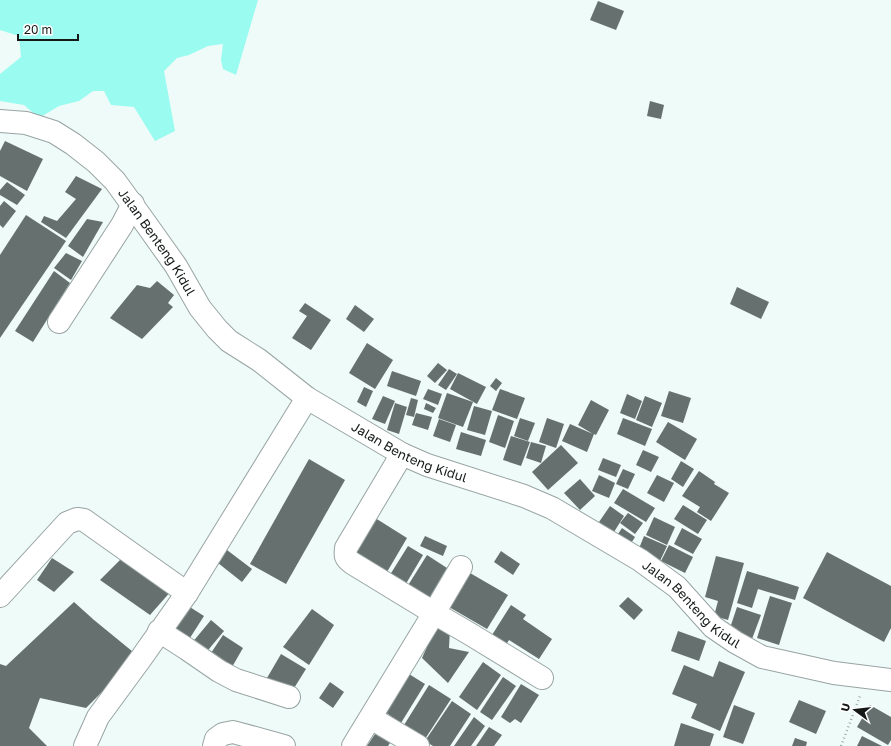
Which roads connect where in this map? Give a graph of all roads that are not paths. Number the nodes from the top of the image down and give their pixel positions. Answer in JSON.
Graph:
{"nodes":[{"id":1,"x":0,"y":121,"type":"edge"},
{"id":2,"x":133,"y":204,"type":"junction"},
{"id":3,"x":59,"y":322,"type":"dead end"},
{"id":4,"x":307,"y":398,"type":"junction"},
{"id":5,"x":402,"y":454,"type":"junction"},
{"id":6,"x":461,"y":568,"type":"dead end"},
{"id":7,"x":187,"y":593,"type":"junction"},
{"id":8,"x":0,"y":596,"type":"edge"},
{"id":9,"x":434,"y":613,"type":"junction"},
{"id":10,"x":159,"y":631,"type":"junction"},
{"id":11,"x":542,"y":678,"type":"dead end"},
{"id":12,"x":891,"y":680,"type":"edge"},
{"id":13,"x":288,"y":697,"type":"dead end"},
{"id":14,"x":371,"y":718,"type":"junction"},
{"id":15,"x":85,"y":746,"type":"edge"},
{"id":16,"x":214,"y":746,"type":"edge"},
{"id":17,"x":284,"y":746,"type":"edge"},
{"id":18,"x":353,"y":746,"type":"edge"},
{"id":19,"x":418,"y":746,"type":"edge"}],
"edges":[{"from":1,"to":2,"type":"street","name":"Jalan Benteng Kidul"},
{"from":2,"to":3,"type":"street"},
{"from":2,"to":4,"type":"street","name":"Jalan Benteng Kidul"},
{"from":4,"to":5,"type":"street","name":"Jalan Benteng Kidul"},
{"from":4,"to":7,"type":"street"},
{"from":5,"to":9,"type":"street"},
{"from":5,"to":12,"type":"street","name":"Jalan Benteng Kidul"},
{"from":6,"to":9,"type":"street"},
{"from":7,"to":8,"type":"street"},
{"from":7,"to":10,"type":"street"},
{"from":9,"to":11,"type":"street"},
{"from":9,"to":14,"type":"street"},
{"from":10,"to":13,"type":"street"},
{"from":10,"to":15,"type":"street"},
{"from":14,"to":18,"type":"street"},
{"from":14,"to":19,"type":"street"},
{"from":16,"to":17,"type":"street"}]}
